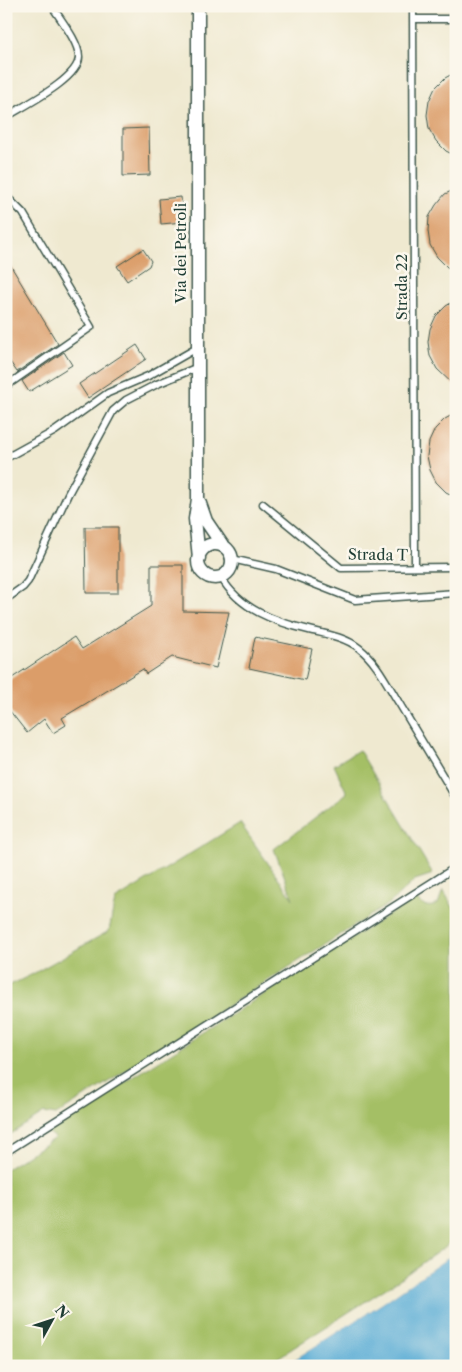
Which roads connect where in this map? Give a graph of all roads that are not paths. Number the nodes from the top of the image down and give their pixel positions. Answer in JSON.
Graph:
{"nodes":[{"id":1,"x":52,"y":6,"type":"edge"},
{"id":2,"x":198,"y":6,"type":"edge"},
{"id":3,"x":413,"y":6,"type":"edge"},
{"id":4,"x":456,"y":18,"type":"edge"},
{"id":5,"x":413,"y":19,"type":"junction"},
{"id":6,"x":6,"y":117,"type":"edge"},
{"id":7,"x":6,"y":196,"type":"edge"},
{"id":8,"x":198,"y":348,"type":"junction"},
{"id":9,"x":198,"y":367,"type":"junction"},
{"id":10,"x":6,"y":386,"type":"edge"},
{"id":11,"x":6,"y":458,"type":"edge"},
{"id":12,"x":198,"y":499,"type":"junction"},
{"id":13,"x":263,"y":504,"type":"dead end"},
{"id":14,"x":223,"y":546,"type":"junction"},
{"id":15,"x":198,"y":558,"type":"junction"},
{"id":16,"x":232,"y":559,"type":"junction"},
{"id":17,"x":456,"y":567,"type":"edge"},
{"id":18,"x":415,"y":568,"type":"junction"},
{"id":19,"x":221,"y":577,"type":"junction"},
{"id":20,"x":456,"y":593,"type":"edge"},
{"id":21,"x":6,"y":599,"type":"edge"},
{"id":22,"x":456,"y":798,"type":"edge"},
{"id":23,"x":456,"y":867,"type":"edge"},
{"id":24,"x":6,"y":1152,"type":"edge"}],
"edges":[{"from":1,"to":6,"type":"lane"},
{"from":2,"to":8,"type":"street","name":"Via dei Petroli"},
{"from":3,"to":5,"type":"lane","name":"Strada 22"},
{"from":4,"to":5,"type":"lane"},
{"from":5,"to":18,"type":"lane","name":"Strada 22"},
{"from":7,"to":10,"type":"lane"},
{"from":8,"to":9,"type":"street","name":"Via dei Petroli"},
{"from":8,"to":11,"type":"lane"},
{"from":9,"to":12,"type":"street","name":"Via dei Petroli"},
{"from":9,"to":21,"type":"lane"},
{"from":12,"to":14,"type":"street","name":"Via dei Petroli"},
{"from":12,"to":15,"type":"street","name":"Via dei Petroli"},
{"from":13,"to":18,"type":"lane","name":"Strada T"},
{"from":14,"to":15,"type":"street"},
{"from":14,"to":16,"type":"street"},
{"from":15,"to":19,"type":"street"},
{"from":16,"to":19,"type":"street"},
{"from":16,"to":20,"type":"lane"},
{"from":17,"to":18,"type":"lane","name":"Strada T"},
{"from":19,"to":22,"type":"lane"},
{"from":23,"to":24,"type":"lane"}]}
